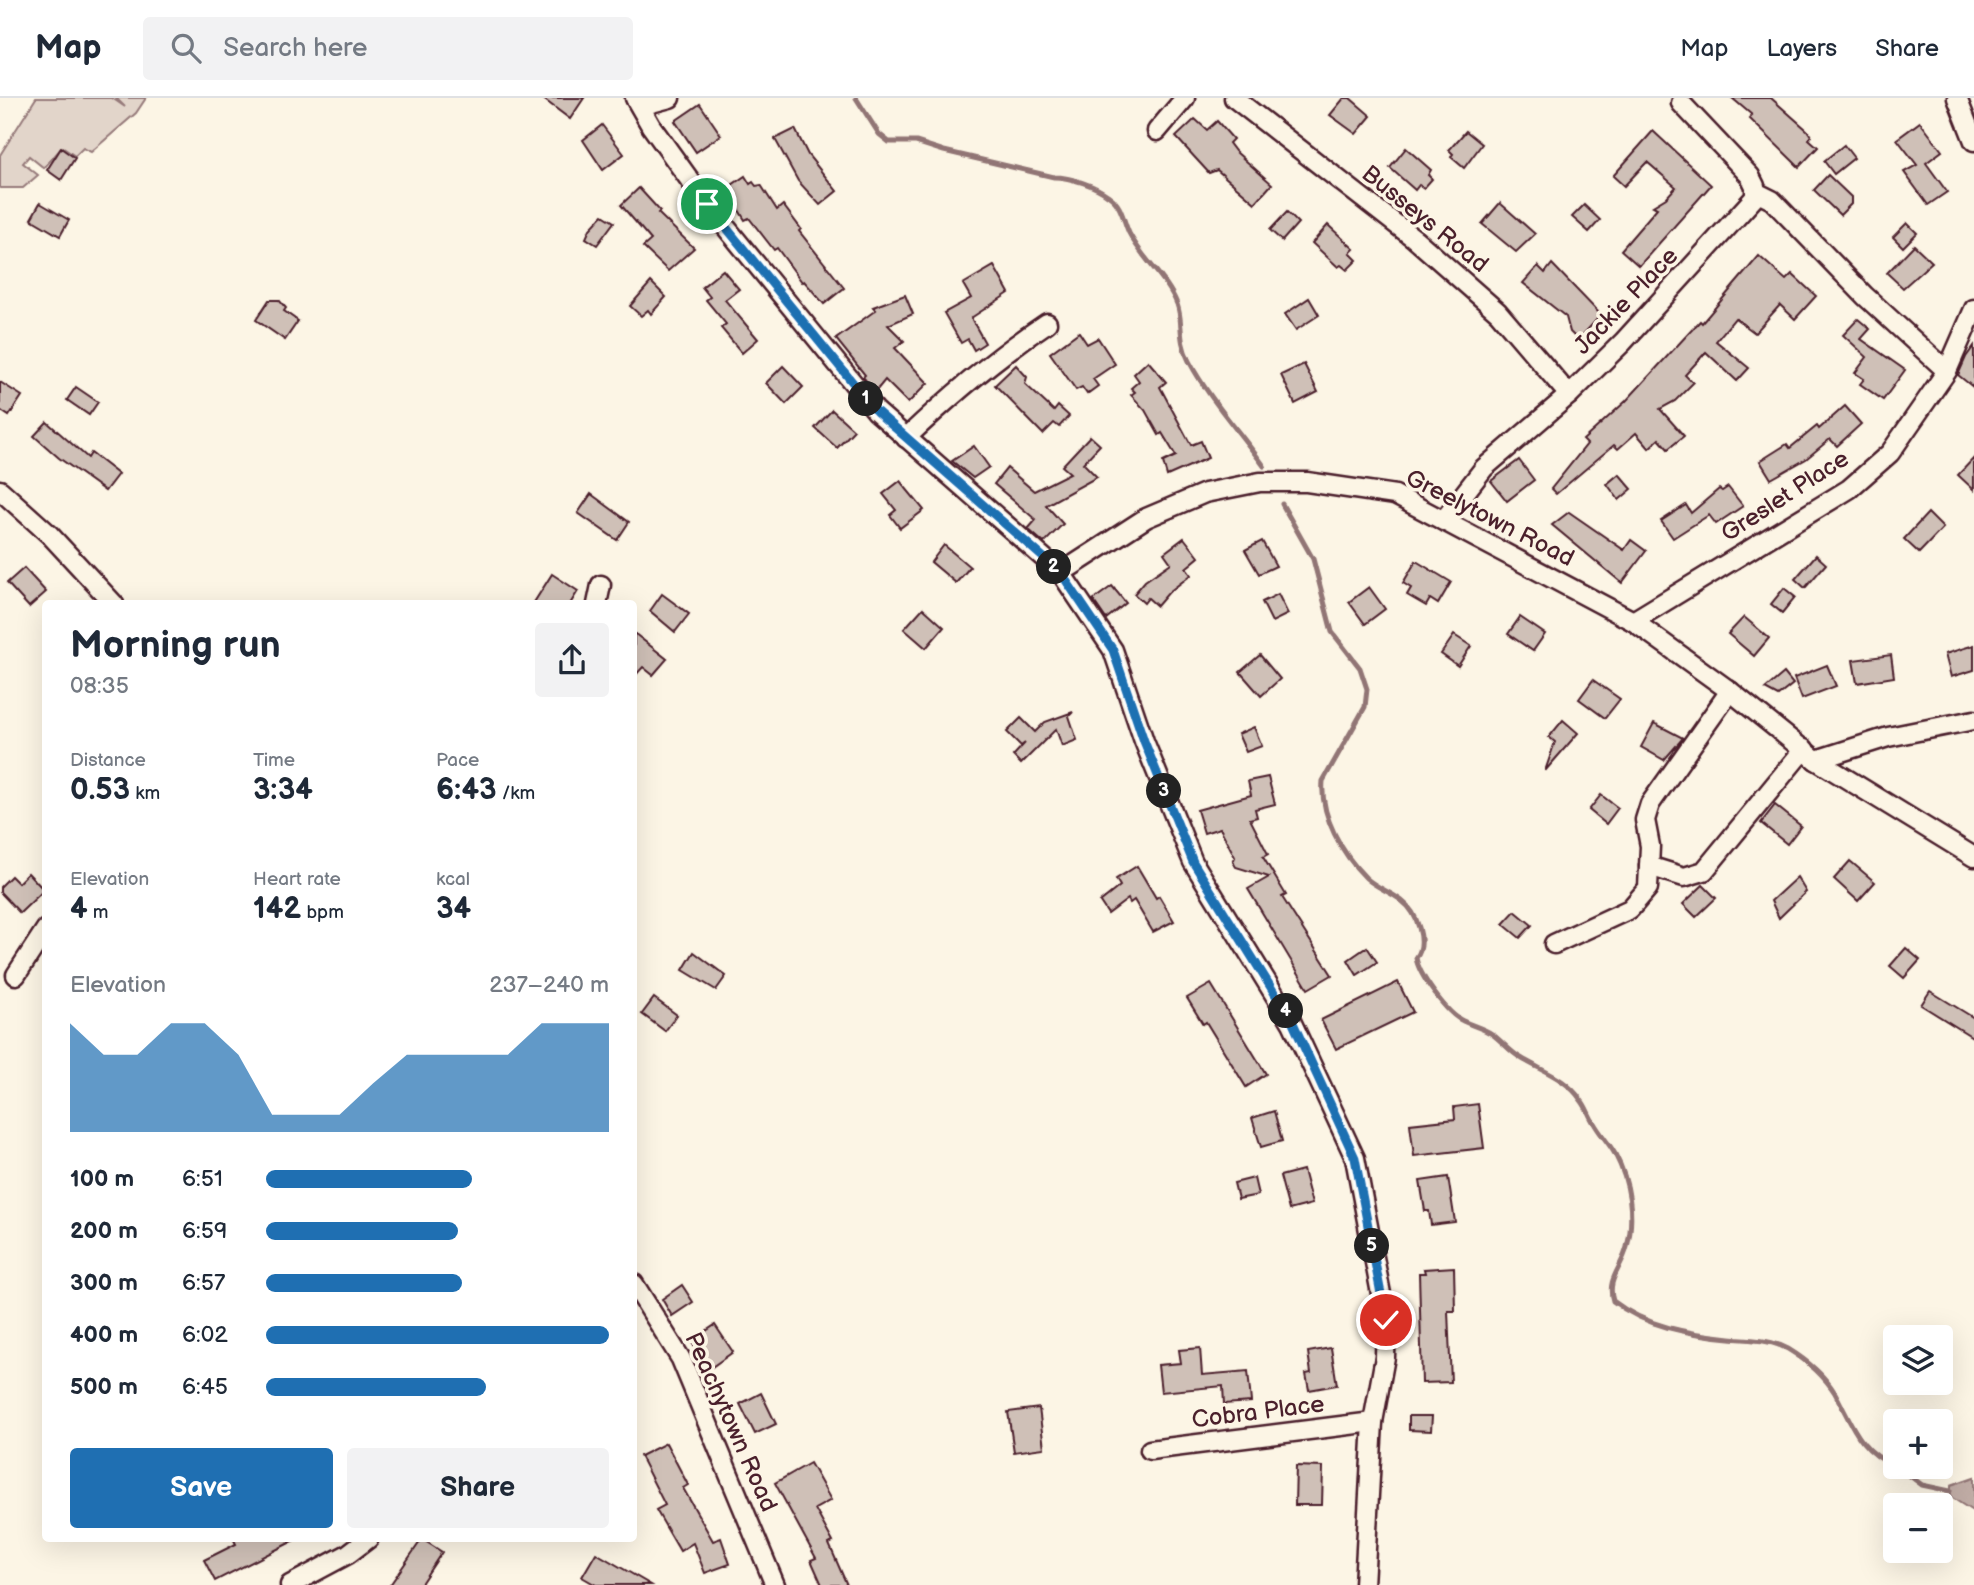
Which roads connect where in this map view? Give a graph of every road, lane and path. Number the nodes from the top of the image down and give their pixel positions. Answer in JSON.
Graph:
{"nodes":[{"id":1,"x":670,"y":98,"type":"edge"},
{"id":2,"x":1185,"y":98,"type":"edge"},
{"id":3,"x":1234,"y":98,"type":"edge"},
{"id":4,"x":1957,"y":98,"type":"edge"},
{"id":5,"x":637,"y":102,"type":"edge"},
{"id":6,"x":1681,"y":103,"type":"dead end"},
{"id":7,"x":1157,"y":131,"type":"dead end"},
{"id":8,"x":1974,"y":141,"type":"edge"},
{"id":9,"x":1756,"y":192,"type":"junction"},
{"id":10,"x":1974,"y":309,"type":"edge"},
{"id":11,"x":1047,"y":323,"type":"dead end"},
{"id":12,"x":1947,"y":371,"type":"junction"},
{"id":13,"x":1569,"y":395,"type":"junction"},
{"id":14,"x":906,"y":438,"type":"junction"},
{"id":15,"x":0,"y":491,"type":"edge"},
{"id":16,"x":1443,"y":521,"type":"junction"},
{"id":17,"x":1061,"y":573,"type":"junction"},
{"id":18,"x":601,"y":585,"type":"dead end"},
{"id":19,"x":110,"y":600,"type":"edge"},
{"id":20,"x":598,"y":600,"type":"edge"},
{"id":21,"x":1633,"y":621,"type":"junction"},
{"id":22,"x":1730,"y":691,"type":"junction"},
{"id":23,"x":1974,"y":720,"type":"edge"},
{"id":24,"x":1810,"y":755,"type":"junction"},
{"id":25,"x":1974,"y":857,"type":"edge"},
{"id":26,"x":1649,"y":866,"type":"junction"},
{"id":27,"x":42,"y":935,"type":"edge"},
{"id":28,"x":1554,"y":944,"type":"dead end"},
{"id":29,"x":16,"y":975,"type":"dead end"},
{"id":30,"x":637,"y":1289,"type":"edge"},
{"id":31,"x":1373,"y":1422,"type":"junction"},
{"id":32,"x":1150,"y":1450,"type":"dead end"},
{"id":33,"x":364,"y":1542,"type":"edge"},
{"id":34,"x":290,"y":1585,"type":"edge"},
{"id":35,"x":775,"y":1585,"type":"edge"},
{"id":36,"x":1364,"y":1585,"type":"edge"}],
"edges":[{"from":1,"to":5,"type":"street"},
{"from":2,"to":7,"type":"street"},
{"from":3,"to":13,"type":"street","name":"Busseys Road"},
{"from":4,"to":8,"type":"street"},
{"from":5,"to":14,"type":"street"},
{"from":6,"to":9,"type":"street"},
{"from":9,"to":12,"type":"street"},
{"from":9,"to":13,"type":"street","name":"Jackie Place"},
{"from":10,"to":12,"type":"street","name":"Greslet Place"},
{"from":11,"to":14,"type":"street"},
{"from":12,"to":21,"type":"street","name":"Greslet Place"},
{"from":13,"to":16,"type":"street","name":"Jackie Place"},
{"from":14,"to":17,"type":"street"},
{"from":15,"to":19,"type":"street"},
{"from":16,"to":17,"type":"street","name":"Greelytown Road"},
{"from":16,"to":21,"type":"street","name":"Greelytown Road"},
{"from":17,"to":31,"type":"street"},
{"from":18,"to":20,"type":"street"},
{"from":21,"to":22,"type":"street","name":"Greelytown Road"},
{"from":22,"to":24,"type":"street","name":"Greelytown Road"},
{"from":22,"to":26,"type":"street"},
{"from":23,"to":24,"type":"street"},
{"from":24,"to":25,"type":"street","name":"Greelytown Road"},
{"from":24,"to":26,"type":"street"},
{"from":26,"to":28,"type":"street"},
{"from":27,"to":29,"type":"street"},
{"from":30,"to":35,"type":"street","name":"Peachytown Road"},
{"from":31,"to":32,"type":"street","name":"Cobra Place"},
{"from":31,"to":36,"type":"street"},
{"from":33,"to":34,"type":"street"}]}
